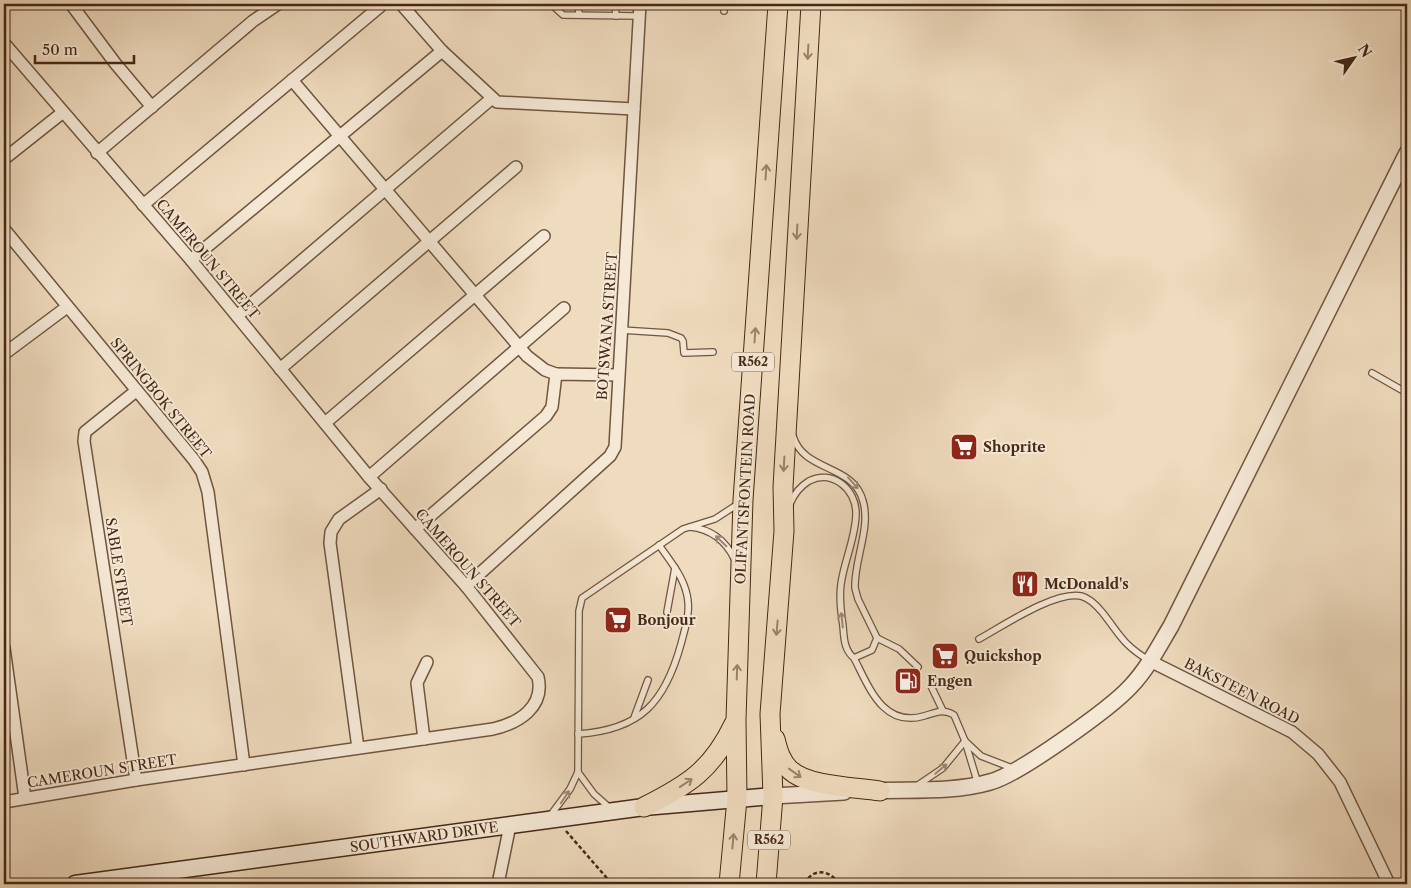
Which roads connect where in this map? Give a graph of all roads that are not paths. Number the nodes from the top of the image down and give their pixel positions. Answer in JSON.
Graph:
{"nodes":[{"id":1,"x":71,"y":4,"type":"edge"},
{"id":2,"x":278,"y":4,"type":"edge"},
{"id":3,"x":383,"y":4,"type":"edge"},
{"id":4,"x":401,"y":4,"type":"edge"},
{"id":5,"x":551,"y":4,"type":"edge"},
{"id":6,"x":578,"y":4,"type":"edge"},
{"id":7,"x":615,"y":4,"type":"edge"},
{"id":8,"x":640,"y":4,"type":"edge"},
{"id":9,"x":724,"y":4,"type":"edge"},
{"id":10,"x":778,"y":4,"type":"edge"},
{"id":11,"x":811,"y":4,"type":"edge"},
{"id":12,"x":724,"y":11,"type":"dead end"},
{"id":13,"x":578,"y":14,"type":"junction"},
{"id":14,"x":616,"y":16,"type":"junction"},
{"id":15,"x":639,"y":16,"type":"junction"},
{"id":16,"x":4,"y":43,"type":"edge"},
{"id":17,"x":442,"y":51,"type":"junction"},
{"id":18,"x":292,"y":80,"type":"junction"},
{"id":19,"x":491,"y":99,"type":"junction"},
{"id":20,"x":152,"y":107,"type":"junction"},
{"id":21,"x":634,"y":110,"type":"junction"},
{"id":22,"x":62,"y":113,"type":"junction"},
{"id":23,"x":340,"y":137,"type":"junction"},
{"id":24,"x":97,"y":153,"type":"junction"},
{"id":25,"x":1407,"y":153,"type":"edge"},
{"id":26,"x":4,"y":159,"type":"edge"},
{"id":27,"x":516,"y":168,"type":"dead end"},
{"id":28,"x":384,"y":188,"type":"junction"},
{"id":29,"x":143,"y":205,"type":"junction"},
{"id":30,"x":4,"y":229,"type":"edge"},
{"id":31,"x":544,"y":236,"type":"dead end"},
{"id":32,"x":429,"y":240,"type":"junction"},
{"id":33,"x":191,"y":260,"type":"junction"},
{"id":34,"x":475,"y":296,"type":"junction"},
{"id":35,"x":67,"y":307,"type":"junction"},
{"id":36,"x":564,"y":308,"type":"dead end"},
{"id":37,"x":237,"y":316,"type":"junction"},
{"id":38,"x":622,"y":330,"type":"junction"},
{"id":39,"x":520,"y":348,"type":"junction"},
{"id":40,"x":713,"y":352,"type":"dead end"},
{"id":41,"x":4,"y":354,"type":"edge"},
{"id":42,"x":280,"y":369,"type":"junction"},
{"id":43,"x":1372,"y":373,"type":"dead end"},
{"id":44,"x":556,"y":374,"type":"junction"},
{"id":45,"x":618,"y":375,"type":"junction"},
{"id":46,"x":136,"y":391,"type":"junction"},
{"id":47,"x":1407,"y":393,"type":"edge"},
{"id":48,"x":788,"y":397,"type":"junction"},
{"id":49,"x":325,"y":423,"type":"junction"},
{"id":50,"x":370,"y":477,"type":"junction"},
{"id":51,"x":380,"y":489,"type":"junction"},
{"id":52,"x":743,"y":500,"type":"junction"},
{"id":53,"x":687,"y":527,"type":"junction"},
{"id":54,"x":415,"y":529,"type":"junction"},
{"id":55,"x":784,"y":531,"type":"junction"},
{"id":56,"x":659,"y":545,"type":"junction"},
{"id":57,"x":674,"y":568,"type":"junction"},
{"id":58,"x":740,"y":574,"type":"junction"},
{"id":59,"x":466,"y":586,"type":"junction"},
{"id":60,"x":667,"y":612,"type":"dead end"},
{"id":61,"x":877,"y":638,"type":"junction"},
{"id":62,"x":979,"y":639,"type":"dead end"},
{"id":63,"x":4,"y":648,"type":"edge"},
{"id":64,"x":854,"y":658,"type":"junction"},
{"id":65,"x":1150,"y":661,"type":"junction"},
{"id":66,"x":427,"y":662,"type":"dead end"},
{"id":67,"x":918,"y":667,"type":"dead end"},
{"id":68,"x":648,"y":680,"type":"dead end"},
{"id":69,"x":931,"y":686,"type":"dead end"},
{"id":70,"x":943,"y":711,"type":"junction"},
{"id":71,"x":770,"y":714,"type":"junction"},
{"id":72,"x":633,"y":720,"type":"junction"},
{"id":73,"x":736,"y":720,"type":"junction"},
{"id":74,"x":578,"y":734,"type":"junction"},
{"id":75,"x":424,"y":739,"type":"junction"},
{"id":76,"x":965,"y":741,"type":"junction"},
{"id":77,"x":358,"y":748,"type":"junction"},
{"id":78,"x":244,"y":766,"type":"junction"},
{"id":79,"x":1017,"y":769,"type":"junction"},
{"id":80,"x":578,"y":772,"type":"junction"},
{"id":81,"x":136,"y":780,"type":"junction"},
{"id":82,"x":978,"y":785,"type":"junction"},
{"id":83,"x":880,"y":790,"type":"junction"},
{"id":84,"x":910,"y":790,"type":"junction"},
{"id":85,"x":773,"y":796,"type":"junction"},
{"id":86,"x":24,"y":798,"type":"junction"},
{"id":87,"x":737,"y":798,"type":"junction"},
{"id":88,"x":4,"y":802,"type":"edge"},
{"id":89,"x":644,"y":807,"type":"junction"},
{"id":90,"x":615,"y":811,"type":"junction"},
{"id":91,"x":551,"y":819,"type":"junction"},
{"id":92,"x":510,"y":825,"type":"junction"},
{"id":93,"x":1386,"y":883,"type":"edge"},
{"id":94,"x":75,"y":884,"type":"edge"},
{"id":95,"x":498,"y":884,"type":"edge"},
{"id":96,"x":729,"y":884,"type":"edge"},
{"id":97,"x":766,"y":884,"type":"edge"}],
"edges":[{"from":1,"to":20,"type":"street"},
{"from":2,"to":20,"type":"street"},
{"from":3,"to":18,"type":"street"},
{"from":4,"to":17,"type":"street"},
{"from":5,"to":13,"type":"lane"},
{"from":6,"to":13,"type":"lane"},
{"from":7,"to":14,"type":"lane"},
{"from":8,"to":15,"type":"street","name":"BOTSWANA STREET"},
{"from":9,"to":12,"type":"lane"},
{"from":52,"to":10,"type":"main road","name":"OLIFANTSFONTEIN ROAD","number":"R562","one_way":true},
{"from":11,"to":48,"type":"main road","number":"R562","one_way":true},
{"from":13,"to":14,"type":"lane"},
{"from":14,"to":15,"type":"lane"},
{"from":15,"to":21,"type":"street","name":"BOTSWANA STREET"},
{"from":16,"to":22,"type":"street","name":"CAMEROUN STREET"},
{"from":17,"to":19,"type":"street"},
{"from":17,"to":23,"type":"street"},
{"from":18,"to":23,"type":"street"},
{"from":18,"to":29,"type":"street"},
{"from":19,"to":21,"type":"street"},
{"from":19,"to":28,"type":"street"},
{"from":20,"to":24,"type":"street"},
{"from":21,"to":38,"type":"street","name":"BOTSWANA STREET"},
{"from":22,"to":24,"type":"street","name":"CAMEROUN STREET"},
{"from":22,"to":26,"type":"street"},
{"from":23,"to":28,"type":"street"},
{"from":23,"to":33,"type":"street"},
{"from":24,"to":29,"type":"street","name":"CAMEROUN STREET"},
{"from":25,"to":65,"type":"street"},
{"from":27,"to":32,"type":"street"},
{"from":28,"to":32,"type":"street"},
{"from":28,"to":37,"type":"street"},
{"from":29,"to":33,"type":"street","name":"CAMEROUN STREET"},
{"from":30,"to":35,"type":"street","name":"SPRINGBOK STREET"},
{"from":31,"to":34,"type":"street"},
{"from":32,"to":34,"type":"street"},
{"from":32,"to":42,"type":"street"},
{"from":33,"to":37,"type":"street","name":"CAMEROUN STREET"},
{"from":34,"to":39,"type":"street"},
{"from":34,"to":49,"type":"street"},
{"from":35,"to":41,"type":"street"},
{"from":35,"to":46,"type":"street","name":"SPRINGBOK STREET"},
{"from":36,"to":39,"type":"street"},
{"from":37,"to":42,"type":"street","name":"CAMEROUN STREET"},
{"from":38,"to":40,"type":"lane"},
{"from":38,"to":45,"type":"street","name":"BOTSWANA STREET"},
{"from":39,"to":44,"type":"street"},
{"from":39,"to":50,"type":"street"},
{"from":42,"to":49,"type":"street","name":"CAMEROUN STREET"},
{"from":43,"to":47,"type":"lane"},
{"from":44,"to":45,"type":"street"},
{"from":44,"to":54,"type":"street"},
{"from":45,"to":59,"type":"street","name":"BOTSWANA STREET"},
{"from":46,"to":78,"type":"street","name":"SPRINGBOK STREET"},
{"from":46,"to":81,"type":"street","name":"SABLE STREET"},
{"from":48,"to":55,"type":"main road","number":"R562","one_way":true},
{"from":48,"to":61,"type":"lane","one_way":true},
{"from":49,"to":50,"type":"street","name":"CAMEROUN STREET"},
{"from":50,"to":51,"type":"street","name":"CAMEROUN STREET"},
{"from":51,"to":54,"type":"street","name":"CAMEROUN STREET"},
{"from":51,"to":77,"type":"street"},
{"from":52,"to":53,"type":"lane"},
{"from":52,"to":58,"type":"main road","name":"OLIFANTSFONTEIN ROAD","number":"R562"},
{"from":53,"to":56,"type":"lane"},
{"from":58,"to":53,"type":"lane","one_way":true},
{"from":54,"to":59,"type":"street","name":"CAMEROUN STREET"},
{"from":64,"to":55,"type":"lane","one_way":true},
{"from":55,"to":71,"type":"main road","number":"R562","one_way":true},
{"from":56,"to":57,"type":"lane"},
{"from":56,"to":74,"type":"lane"},
{"from":57,"to":60,"type":"lane"},
{"from":57,"to":72,"type":"lane"},
{"from":73,"to":58,"type":"main road","name":"OLIFANTSFONTEIN ROAD","number":"R562","one_way":true},
{"from":59,"to":75,"type":"street","name":"CAMEROUN STREET"},
{"from":61,"to":64,"type":"lane"},
{"from":61,"to":67,"type":"lane"},
{"from":62,"to":65,"type":"lane"},
{"from":63,"to":86,"type":"street"},
{"from":64,"to":70,"type":"lane"},
{"from":65,"to":79,"type":"street"},
{"from":65,"to":93,"type":"street","name":"BAKSTEEN ROAD"},
{"from":66,"to":75,"type":"street"},
{"from":68,"to":72,"type":"lane"},
{"from":69,"to":70,"type":"lane"},
{"from":70,"to":76,"type":"lane"},
{"from":71,"to":83,"type":"main road","one_way":true},
{"from":71,"to":85,"type":"main road","number":"R562"},
{"from":72,"to":74,"type":"lane"},
{"from":73,"to":87,"type":"main road","name":"OLIFANTSFONTEIN ROAD","number":"R562"},
{"from":89,"to":73,"type":"main road","one_way":true},
{"from":74,"to":80,"type":"lane"},
{"from":75,"to":77,"type":"street","name":"CAMEROUN STREET"},
{"from":76,"to":79,"type":"lane"},
{"from":76,"to":82,"type":"lane"},
{"from":84,"to":76,"type":"lane","one_way":true},
{"from":77,"to":78,"type":"street","name":"CAMEROUN STREET"},
{"from":78,"to":81,"type":"street","name":"CAMEROUN STREET"},
{"from":79,"to":82,"type":"street"},
{"from":80,"to":90,"type":"lane"},
{"from":91,"to":80,"type":"lane","one_way":true},
{"from":81,"to":86,"type":"street","name":"CAMEROUN STREET"},
{"from":82,"to":84,"type":"street"},
{"from":83,"to":84,"type":"street"},
{"from":83,"to":85,"type":"street"},
{"from":85,"to":87,"type":"main road","name":"SOUTHWARD DRIVE"},
{"from":85,"to":97,"type":"main road","number":"R562"},
{"from":86,"to":88,"type":"street","name":"CAMEROUN STREET"},
{"from":87,"to":89,"type":"main road","name":"SOUTHWARD DRIVE"},
{"from":96,"to":87,"type":"main road","name":"OLIFANTSFONTEIN ROAD","number":"R562","one_way":true},
{"from":89,"to":90,"type":"main road","name":"SOUTHWARD DRIVE"},
{"from":90,"to":91,"type":"main road","name":"SOUTHWARD DRIVE"},
{"from":91,"to":92,"type":"main road","name":"SOUTHWARD DRIVE"},
{"from":92,"to":94,"type":"main road","name":"SOUTHWARD DRIVE"},
{"from":92,"to":95,"type":"street"}]}
